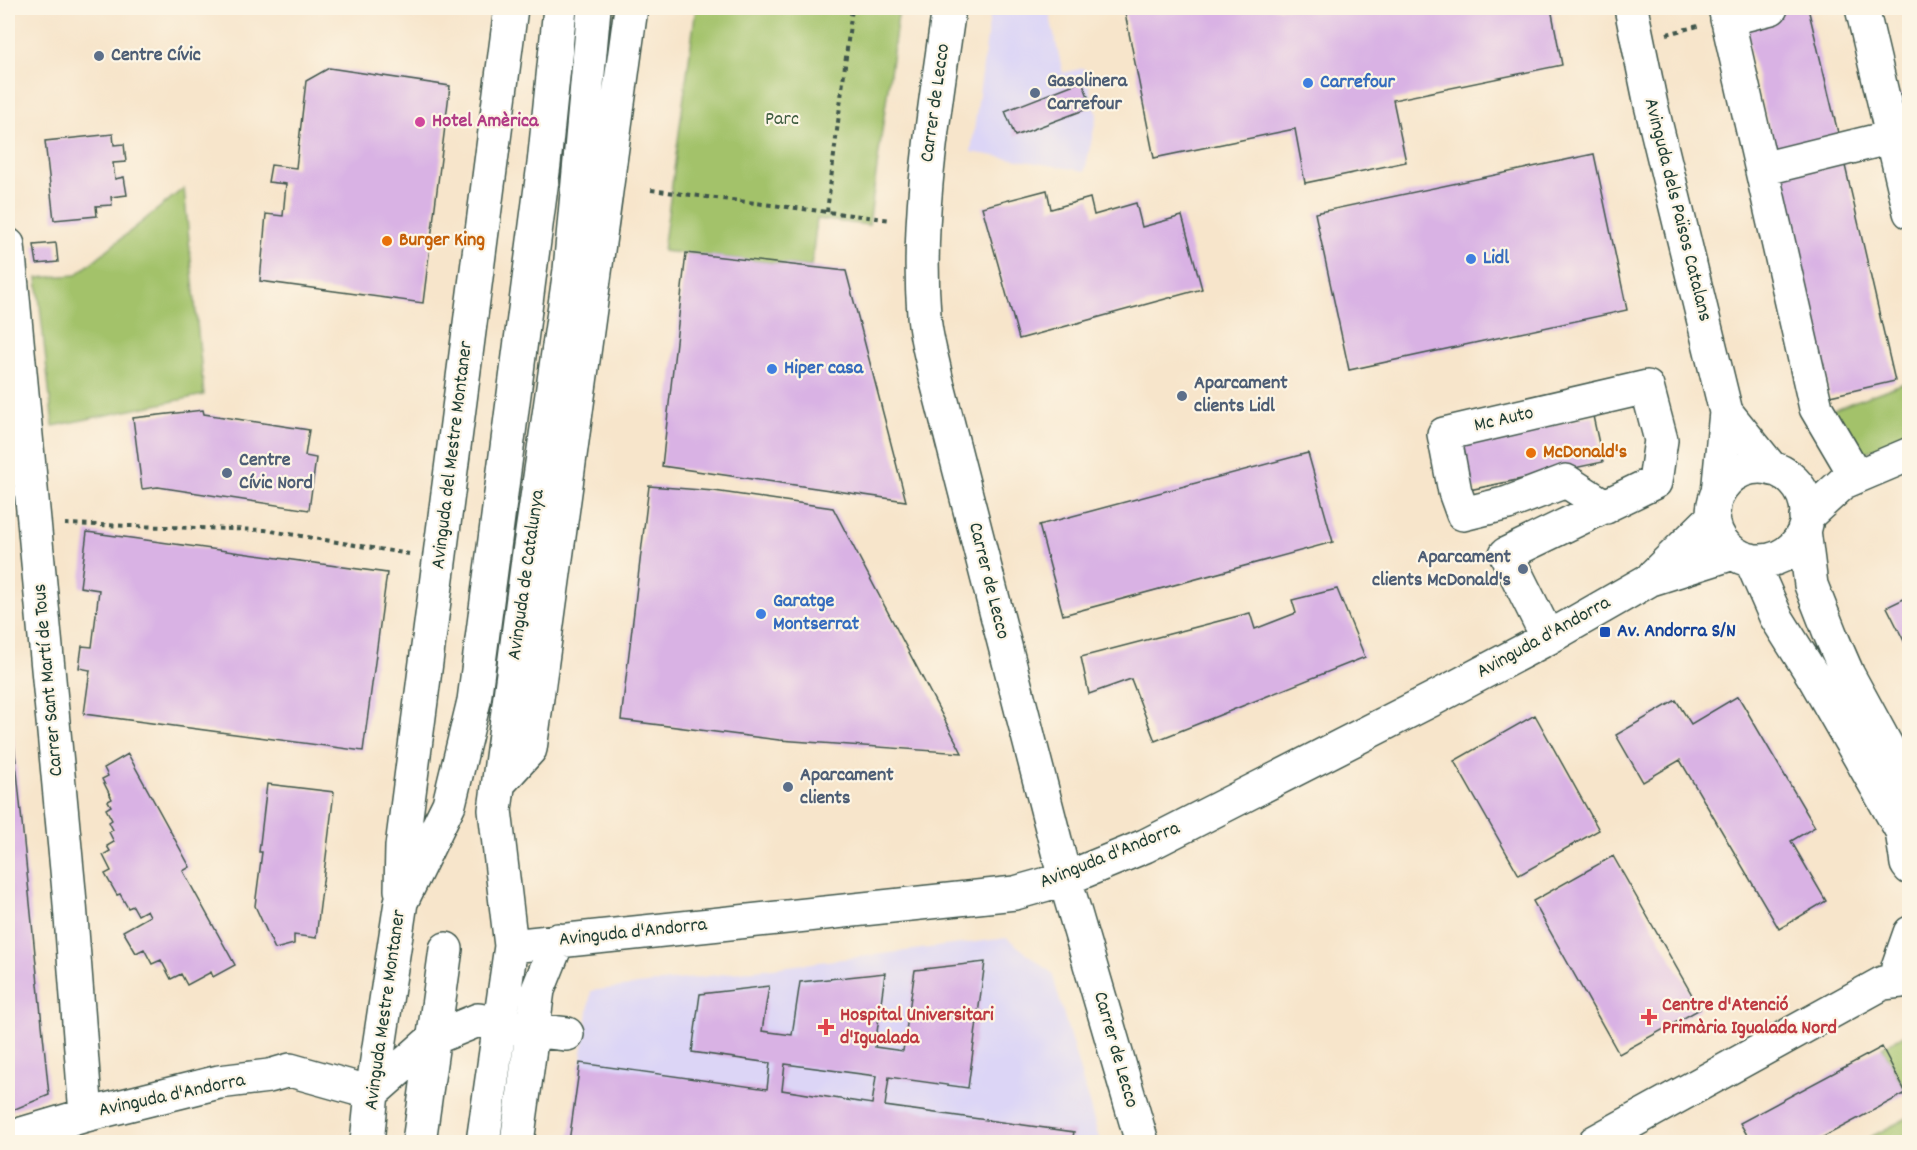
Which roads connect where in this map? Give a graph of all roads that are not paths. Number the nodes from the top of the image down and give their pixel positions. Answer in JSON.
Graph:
{"nodes":[{"id":1,"x":511,"y":8,"type":"edge"},
{"id":2,"x":560,"y":8,"type":"edge"},
{"id":3,"x":594,"y":8,"type":"edge"},
{"id":4,"x":631,"y":8,"type":"edge"},
{"id":5,"x":949,"y":8,"type":"edge"},
{"id":6,"x":1631,"y":8,"type":"edge"},
{"id":7,"x":1771,"y":8,"type":"edge"},
{"id":8,"x":1862,"y":8,"type":"edge"},
{"id":9,"x":1726,"y":13,"type":"edge"},
{"id":10,"x":1892,"y":137,"type":"junction"},
{"id":11,"x":1762,"y":169,"type":"junction"},
{"id":12,"x":1910,"y":212,"type":"edge"},
{"id":13,"x":8,"y":245,"type":"edge"},
{"id":14,"x":1726,"y":412,"type":"junction"},
{"id":15,"x":1910,"y":454,"type":"edge"},
{"id":16,"x":1782,"y":474,"type":"junction"},
{"id":17,"x":1850,"y":479,"type":"junction"},
{"id":18,"x":1715,"y":505,"type":"junction"},
{"id":19,"x":1606,"y":507,"type":"junction"},
{"id":20,"x":1805,"y":523,"type":"junction"},
{"id":21,"x":1742,"y":557,"type":"junction"},
{"id":22,"x":1651,"y":579,"type":"junction"},
{"id":23,"x":1548,"y":638,"type":"junction"},
{"id":24,"x":499,"y":783,"type":"junction"},
{"id":25,"x":1910,"y":789,"type":"edge"},
{"id":26,"x":1906,"y":834,"type":"edge"},
{"id":27,"x":427,"y":847,"type":"joint"},
{"id":28,"x":1910,"y":868,"type":"edge"},
{"id":29,"x":1065,"y":879,"type":"junction"},
{"id":30,"x":401,"y":902,"type":"junction"},
{"id":31,"x":1910,"y":933,"type":"edge"},
{"id":32,"x":558,"y":940,"type":"junction"},
{"id":33,"x":511,"y":946,"type":"junction"},
{"id":34,"x":446,"y":949,"type":"dead end"},
{"id":35,"x":1900,"y":971,"type":"edge"},
{"id":36,"x":538,"y":990,"type":"junction"},
{"id":37,"x":500,"y":1025,"type":"junction"},
{"id":38,"x":532,"y":1030,"type":"junction"},
{"id":39,"x":567,"y":1034,"type":"dead end"},
{"id":40,"x":434,"y":1038,"type":"junction"},
{"id":41,"x":372,"y":1093,"type":"junction"},
{"id":42,"x":86,"y":1115,"type":"junction"},
{"id":43,"x":8,"y":1138,"type":"edge"},
{"id":44,"x":367,"y":1143,"type":"edge"},
{"id":45,"x":418,"y":1143,"type":"edge"},
{"id":46,"x":483,"y":1143,"type":"edge"},
{"id":47,"x":517,"y":1143,"type":"edge"},
{"id":48,"x":1142,"y":1143,"type":"edge"},
{"id":49,"x":1595,"y":1143,"type":"edge"}],
"edges":[{"from":1,"to":30,"type":"street","name":"Avinguda del Mestre Montaner"},
{"from":2,"to":27,"type":"street","name":"Avinguda de Catalunya"},
{"from":3,"to":24,"type":"street","name":"Avinguda de Catalunya"},
{"from":4,"to":24,"type":"street"},
{"from":5,"to":29,"type":"street","name":"Carrer de Lecco"},
{"from":6,"to":14,"type":"street","name":"Avinguda dels Països Catalans"},
{"from":7,"to":9,"type":"street"},
{"from":8,"to":10,"type":"street"},
{"from":9,"to":11,"type":"street"},
{"from":10,"to":11,"type":"street"},
{"from":10,"to":12,"type":"street"},
{"from":11,"to":17,"type":"street"},
{"from":13,"to":42,"type":"street","name":"Carrer Sant Martí de Tous"},
{"from":14,"to":16,"type":"street","name":"Avinguda dels Països Catalans"},
{"from":14,"to":18,"type":"street","name":"Avinguda dels Països Catalans"},
{"from":15,"to":17,"type":"street"},
{"from":16,"to":17,"type":"street"},
{"from":16,"to":18,"type":"street"},
{"from":16,"to":20,"type":"street"},
{"from":17,"to":20,"type":"street"},
{"from":18,"to":21,"type":"street"},
{"from":18,"to":22,"type":"street","name":"Avinguda d'Andorra"},
{"from":19,"to":19,"type":"street","name":"Mc Auto"},
{"from":19,"to":23,"type":"street","name":"Mc Auto"},
{"from":20,"to":21,"type":"street"},
{"from":20,"to":25,"type":"street"},
{"from":21,"to":22,"type":"street","name":"Avinguda d'Andorra"},
{"from":21,"to":26,"type":"street"},
{"from":22,"to":23,"type":"street","name":"Avinguda d'Andorra"},
{"from":23,"to":29,"type":"street","name":"Avinguda d'Andorra"},
{"from":24,"to":33,"type":"street","name":"Avinguda de Catalunya"},
{"from":26,"to":28,"type":"street"},
{"from":27,"to":30,"type":"street","name":"Avinguda Mestre Montaner"},
{"from":29,"to":32,"type":"street","name":"Avinguda d'Andorra"},
{"from":29,"to":48,"type":"street","name":"Carrer de Lecco"},
{"from":30,"to":41,"type":"street","name":"Avinguda Mestre Montaner"},
{"from":31,"to":35,"type":"street"},
{"from":32,"to":33,"type":"street","name":"Avinguda d'Andorra"},
{"from":32,"to":36,"type":"street"},
{"from":33,"to":36,"type":"street"},
{"from":33,"to":37,"type":"street","name":"Avinguda de Catalunya"},
{"from":34,"to":40,"type":"street"},
{"from":35,"to":49,"type":"street"},
{"from":36,"to":38,"type":"street"},
{"from":37,"to":38,"type":"street"},
{"from":37,"to":40,"type":"street"},
{"from":37,"to":46,"type":"street","name":"Avinguda de Catalunya"},
{"from":38,"to":39,"type":"street"},
{"from":38,"to":47,"type":"street"},
{"from":40,"to":41,"type":"street"},
{"from":40,"to":45,"type":"street"},
{"from":41,"to":42,"type":"street","name":"Avinguda d'Andorra"},
{"from":41,"to":44,"type":"street","name":"Avinguda Mestre Montaner"},
{"from":42,"to":43,"type":"street","name":"Avinguda d'Andorra"}]}
